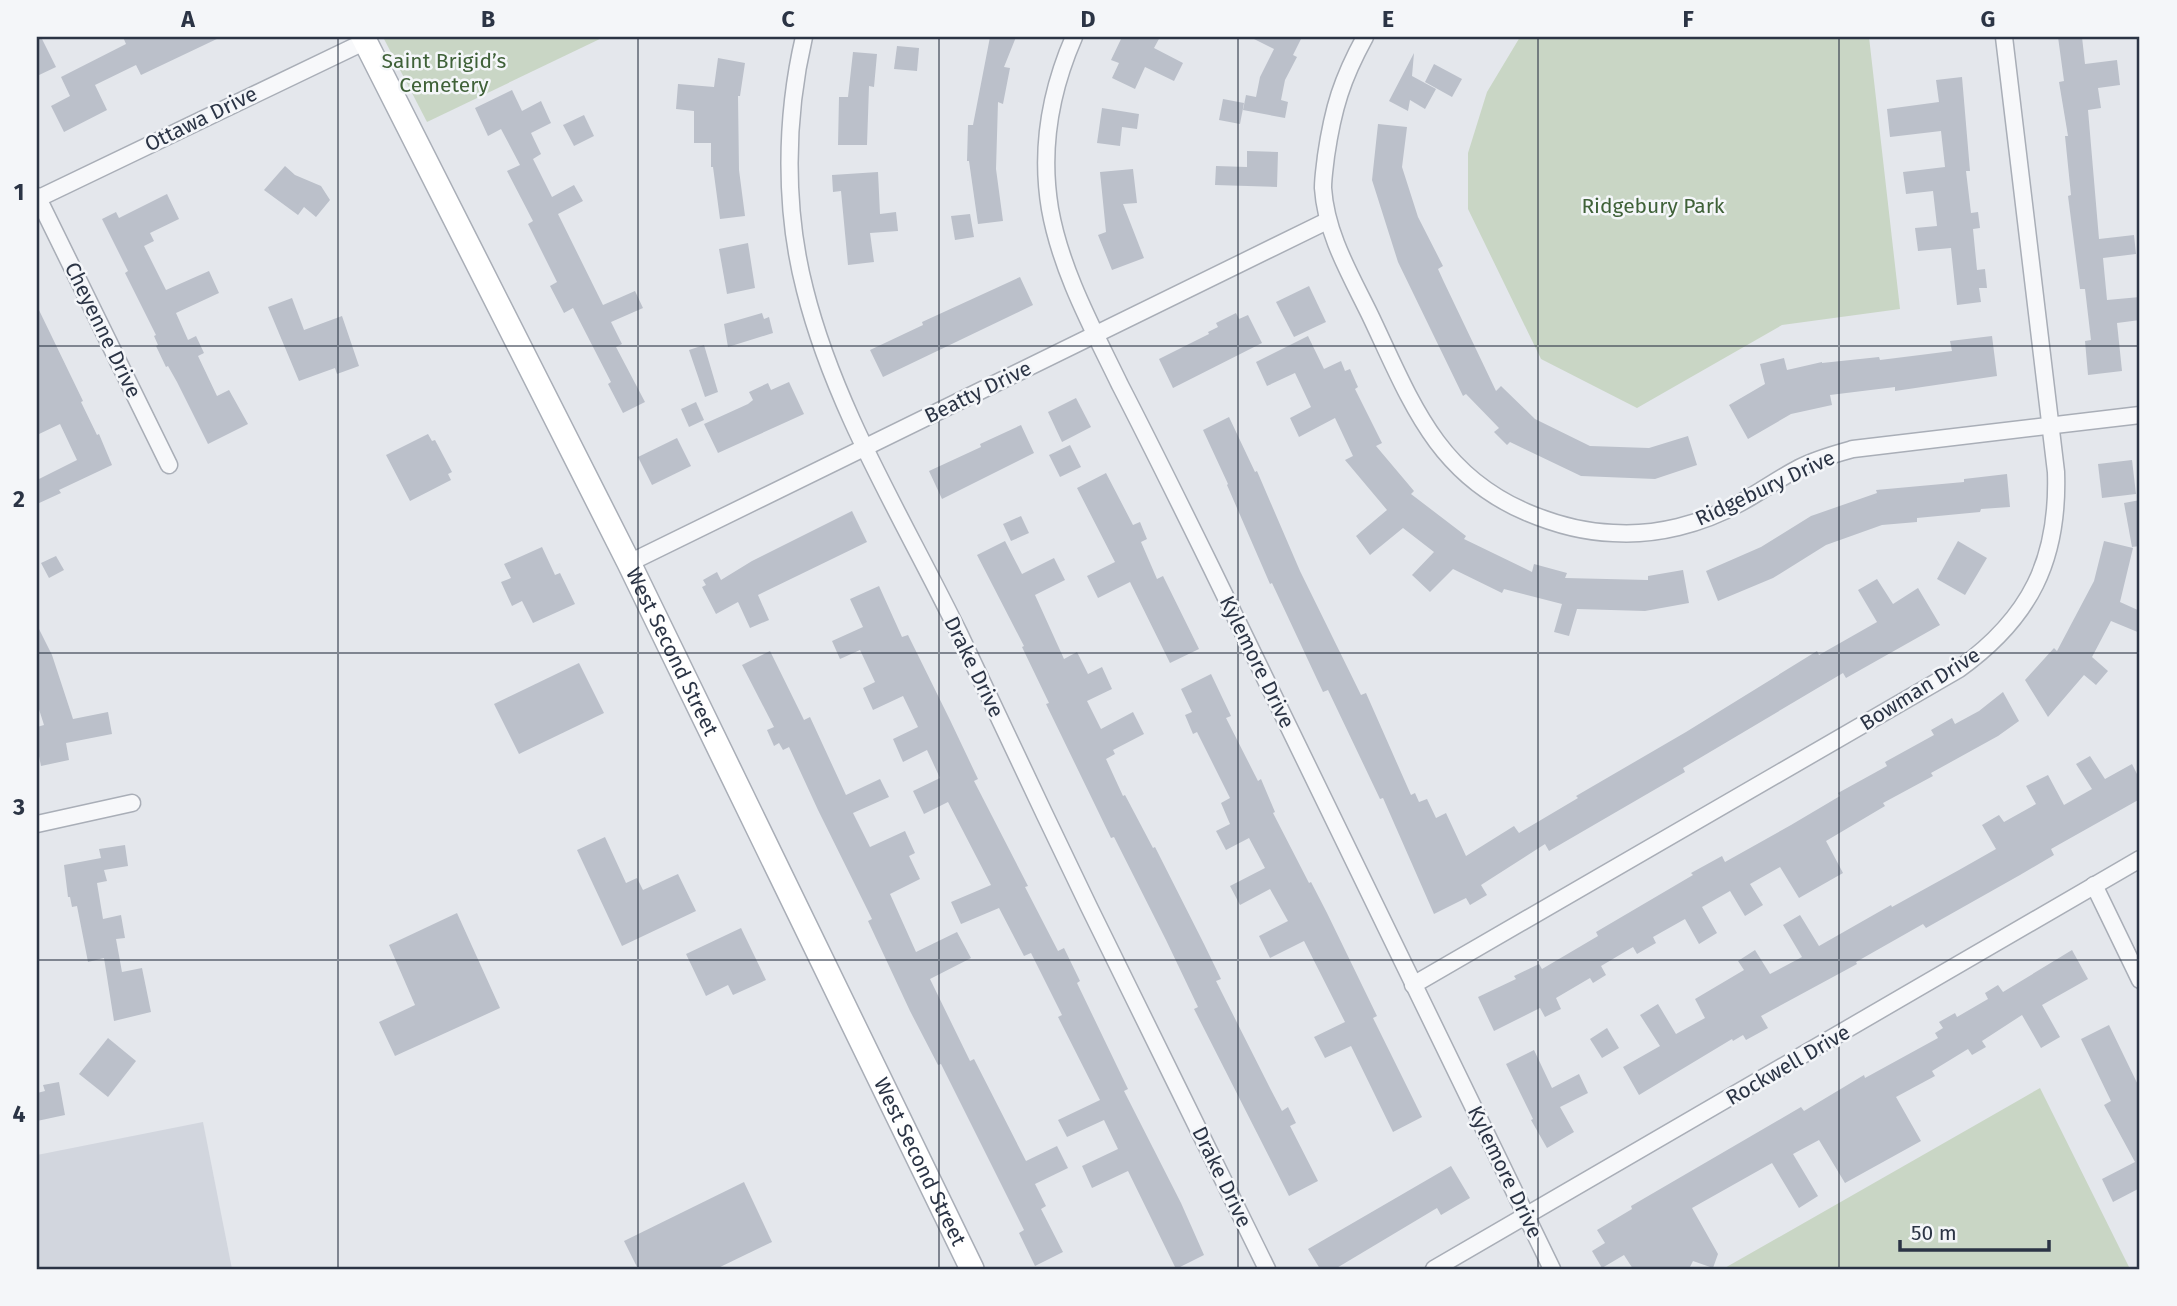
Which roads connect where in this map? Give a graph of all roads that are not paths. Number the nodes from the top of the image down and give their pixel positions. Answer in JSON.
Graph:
{"nodes":[{"id":1,"x":804,"y":37,"type":"edge"},
{"id":2,"x":1074,"y":37,"type":"edge"},
{"id":3,"x":1365,"y":37,"type":"edge"},
{"id":4,"x":2004,"y":37,"type":"edge"},
{"id":5,"x":364,"y":39,"type":"edge"},
{"id":6,"x":37,"y":198,"type":"edge"},
{"id":7,"x":1327,"y":221,"type":"junction"},
{"id":8,"x":1096,"y":334,"type":"junction"},
{"id":9,"x":2140,"y":415,"type":"edge"},
{"id":10,"x":2050,"y":425,"type":"junction"},
{"id":11,"x":866,"y":447,"type":"junction"},
{"id":12,"x":169,"y":465,"type":"dead end"},
{"id":13,"x":629,"y":563,"type":"junction"},
{"id":14,"x":132,"y":803,"type":"dead end"},
{"id":15,"x":37,"y":824,"type":"edge"},
{"id":16,"x":2140,"y":859,"type":"edge"},
{"id":17,"x":2094,"y":886,"type":"junction"},
{"id":18,"x":2140,"y":980,"type":"edge"},
{"id":19,"x":1413,"y":985,"type":"junction"},
{"id":20,"x":1526,"y":1216,"type":"junction"},
{"id":21,"x":972,"y":1269,"type":"edge"},
{"id":22,"x":1267,"y":1269,"type":"edge"},
{"id":23,"x":1434,"y":1269,"type":"edge"},
{"id":24,"x":1552,"y":1269,"type":"edge"}],
"edges":[{"from":1,"to":11,"type":"street","name":"Drake Drive"},
{"from":2,"to":8,"type":"street","name":"Kylemore Drive"},
{"from":3,"to":7,"type":"street","name":"Ridgebury Drive"},
{"from":4,"to":10,"type":"street","name":"Bowman Drive"},
{"from":5,"to":6,"type":"street","name":"Ottawa Drive"},
{"from":5,"to":13,"type":"main road","name":"West Second Street"},
{"from":6,"to":12,"type":"street","name":"Cheyenne Drive"},
{"from":7,"to":8,"type":"street","name":"Beatty Drive"},
{"from":7,"to":10,"type":"street","name":"Ridgebury Drive"},
{"from":8,"to":11,"type":"street","name":"Beatty Drive"},
{"from":8,"to":19,"type":"street","name":"Kylemore Drive"},
{"from":9,"to":10,"type":"street","name":"Ridgebury Drive"},
{"from":10,"to":19,"type":"street","name":"Bowman Drive"},
{"from":11,"to":13,"type":"street","name":"Beatty Drive"},
{"from":11,"to":22,"type":"street","name":"Drake Drive"},
{"from":13,"to":21,"type":"main road","name":"West Second Street"},
{"from":14,"to":15,"type":"street"},
{"from":16,"to":17,"type":"street","name":"Rockwell Drive"},
{"from":17,"to":18,"type":"street"},
{"from":17,"to":20,"type":"street","name":"Rockwell Drive"},
{"from":19,"to":20,"type":"street","name":"Kylemore Drive"},
{"from":20,"to":23,"type":"street","name":"Rockwell Drive"},
{"from":20,"to":24,"type":"street","name":"Kylemore Drive"}]}
